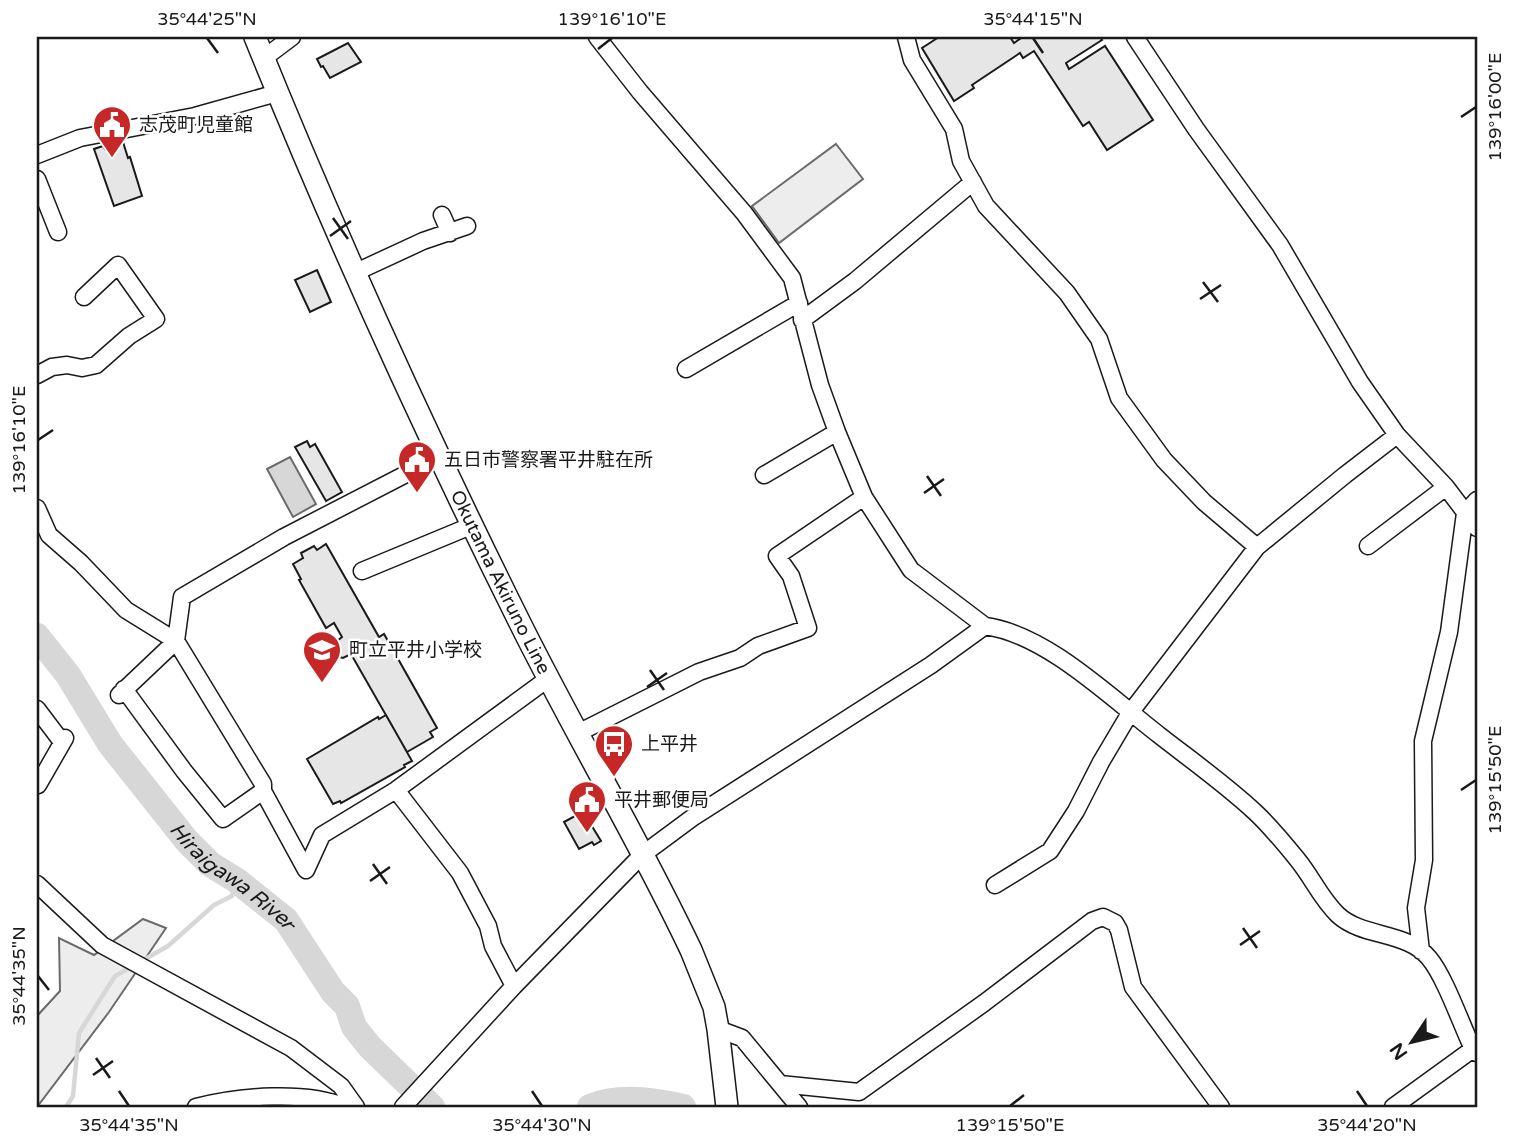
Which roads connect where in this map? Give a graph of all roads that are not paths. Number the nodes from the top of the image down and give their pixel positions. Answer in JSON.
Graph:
{"nodes":[{"id":1,"x":255,"y":37,"type":"edge"},
{"id":2,"x":292,"y":37,"type":"edge"},
{"id":3,"x":597,"y":37,"type":"edge"},
{"id":4,"x":906,"y":37,"type":"edge"},
{"id":5,"x":1135,"y":37,"type":"edge"},
{"id":6,"x":264,"y":58,"type":"junction"},
{"id":7,"x":278,"y":93,"type":"junction"},
{"id":8,"x":37,"y":155,"type":"edge"},
{"id":9,"x":37,"y":179,"type":"edge"},
{"id":10,"x":973,"y":182,"type":"junction"},
{"id":11,"x":442,"y":215,"type":"dead end"},
{"id":12,"x":467,"y":226,"type":"dead end"},
{"id":13,"x":58,"y":232,"type":"dead end"},
{"id":14,"x":450,"y":233,"type":"junction"},
{"id":15,"x":354,"y":273,"type":"junction"},
{"id":16,"x":84,"y":296,"type":"dead end"},
{"id":17,"x":799,"y":303,"type":"junction"},
{"id":18,"x":802,"y":320,"type":"junction"},
{"id":19,"x":686,"y":369,"type":"dead end"},
{"id":20,"x":37,"y":375,"type":"edge"},
{"id":21,"x":837,"y":432,"type":"junction"},
{"id":22,"x":1398,"y":435,"type":"junction"},
{"id":23,"x":439,"y":457,"type":"junction"},
{"id":24,"x":764,"y":475,"type":"dead end"},
{"id":25,"x":1446,"y":487,"type":"junction"},
{"id":26,"x":864,"y":496,"type":"junction"},
{"id":27,"x":1477,"y":500,"type":"edge"},
{"id":28,"x":37,"y":509,"type":"edge"},
{"id":29,"x":1465,"y":513,"type":"junction"},
{"id":30,"x":473,"y":525,"type":"junction"},
{"id":31,"x":1477,"y":528,"type":"edge"},
{"id":32,"x":1368,"y":545,"type":"dead end"},
{"id":33,"x":1257,"y":547,"type":"junction"},
{"id":34,"x":362,"y":571,"type":"dead end"},
{"id":35,"x":985,"y":626,"type":"junction"},
{"id":36,"x":176,"y":641,"type":"junction"},
{"id":37,"x":549,"y":678,"type":"junction"},
{"id":38,"x":37,"y":709,"type":"edge"},
{"id":39,"x":1130,"y":712,"type":"junction"},
{"id":40,"x":578,"y":733,"type":"junction"},
{"id":41,"x":38,"y":785,"type":"edge"},
{"id":42,"x":396,"y":790,"type":"junction"},
{"id":43,"x":264,"y":791,"type":"junction"},
{"id":44,"x":642,"y":855,"type":"junction"},
{"id":45,"x":37,"y":884,"type":"edge"},
{"id":46,"x":995,"y":885,"type":"dead end"},
{"id":47,"x":1421,"y":951,"type":"junction"},
{"id":48,"x":514,"y":986,"type":"junction"},
{"id":49,"x":718,"y":1029,"type":"junction"},
{"id":50,"x":1475,"y":1051,"type":"edge"},
{"id":51,"x":780,"y":1084,"type":"junction"},
{"id":52,"x":726,"y":1098,"type":"edge"},
{"id":53,"x":196,"y":1107,"type":"edge"},
{"id":54,"x":346,"y":1107,"type":"edge"},
{"id":55,"x":356,"y":1107,"type":"edge"},
{"id":56,"x":403,"y":1107,"type":"edge"},
{"id":57,"x":799,"y":1107,"type":"edge"},
{"id":58,"x":1222,"y":1107,"type":"edge"},
{"id":59,"x":1393,"y":1107,"type":"edge"}],
"edges":[{"from":1,"to":6,"type":"main road","name":"Okutama Akiruno Line"},
{"from":2,"to":6,"type":"street"},
{"from":3,"to":17,"type":"street"},
{"from":4,"to":10,"type":"street"},
{"from":5,"to":22,"type":"street"},
{"from":6,"to":7,"type":"main road","name":"Okutama Akiruno Line"},
{"from":7,"to":8,"type":"street"},
{"from":7,"to":15,"type":"main road","name":"Okutama Akiruno Line"},
{"from":9,"to":13,"type":"street"},
{"from":10,"to":18,"type":"street"},
{"from":10,"to":33,"type":"street"},
{"from":11,"to":14,"type":"street"},
{"from":12,"to":14,"type":"street"},
{"from":14,"to":15,"type":"street"},
{"from":15,"to":23,"type":"main road","name":"Okutama Akiruno Line"},
{"from":16,"to":20,"type":"street"},
{"from":17,"to":18,"type":"street"},
{"from":17,"to":19,"type":"street"},
{"from":18,"to":21,"type":"street"},
{"from":21,"to":24,"type":"street"},
{"from":21,"to":26,"type":"street"},
{"from":22,"to":25,"type":"street"},
{"from":22,"to":33,"type":"street"},
{"from":23,"to":30,"type":"main road","name":"Okutama Akiruno Line"},
{"from":23,"to":36,"type":"street"},
{"from":25,"to":29,"type":"street"},
{"from":25,"to":32,"type":"street"},
{"from":26,"to":35,"type":"street"},
{"from":26,"to":40,"type":"street"},
{"from":27,"to":29,"type":"street"},
{"from":28,"to":36,"type":"street"},
{"from":29,"to":31,"type":"street"},
{"from":29,"to":47,"type":"street"},
{"from":30,"to":34,"type":"street"},
{"from":30,"to":37,"type":"main road","name":"Okutama Akiruno Line"},
{"from":33,"to":39,"type":"street"},
{"from":35,"to":39,"type":"street"},
{"from":35,"to":44,"type":"street"},
{"from":36,"to":43,"type":"street"},
{"from":36,"to":43,"type":"street"},
{"from":37,"to":40,"type":"main road","name":"Okutama Akiruno Line"},
{"from":37,"to":42,"type":"street"},
{"from":38,"to":41,"type":"street"},
{"from":39,"to":46,"type":"street"},
{"from":39,"to":47,"type":"street"},
{"from":40,"to":44,"type":"main road","name":"Okutama Akiruno Line"},
{"from":42,"to":43,"type":"street"},
{"from":42,"to":48,"type":"street"},
{"from":44,"to":48,"type":"street"},
{"from":44,"to":49,"type":"main road","name":"Okutama Akiruno Line"},
{"from":45,"to":55,"type":"street"},
{"from":47,"to":50,"type":"street"},
{"from":48,"to":56,"type":"street"},
{"from":49,"to":51,"type":"street"},
{"from":49,"to":52,"type":"main road","name":"Okutama Akiruno Line"},
{"from":50,"to":59,"type":"street"},
{"from":51,"to":57,"type":"street"},
{"from":51,"to":58,"type":"street"},
{"from":53,"to":54,"type":"street"}]}
